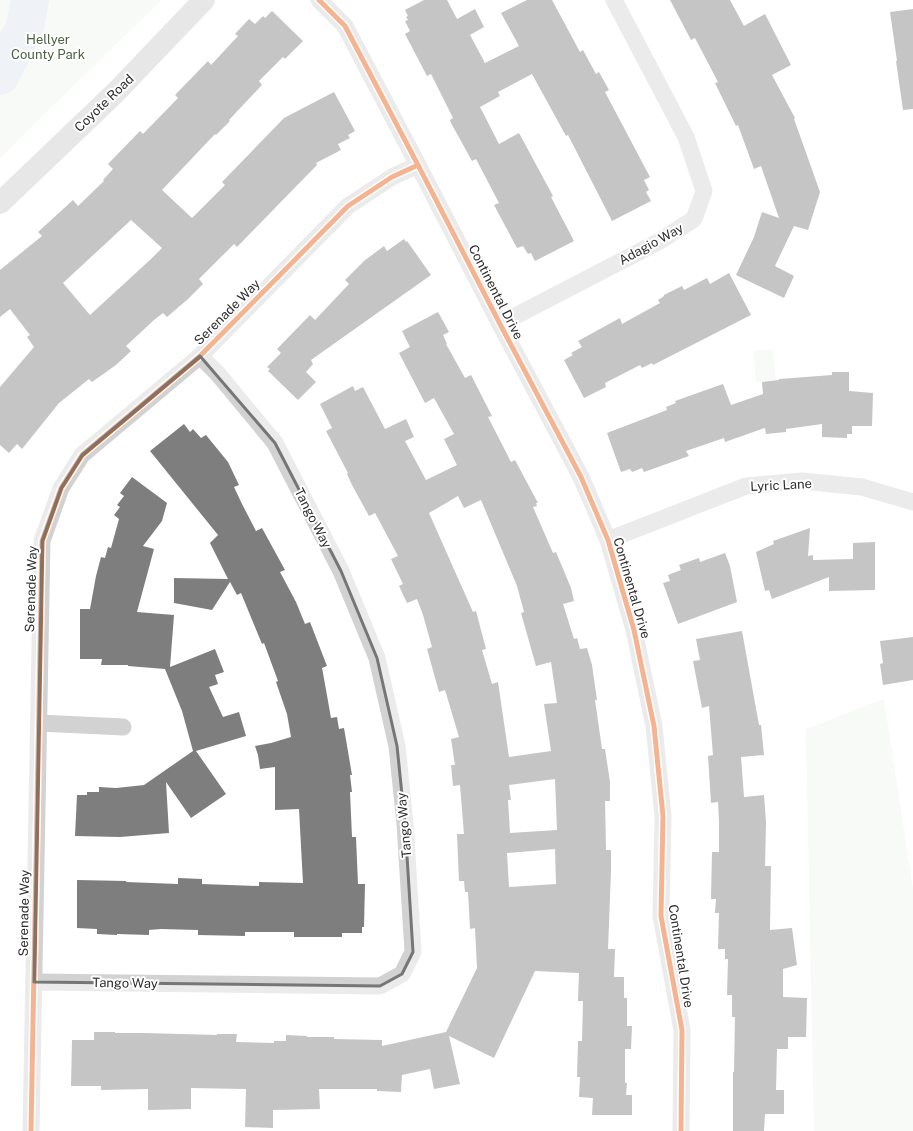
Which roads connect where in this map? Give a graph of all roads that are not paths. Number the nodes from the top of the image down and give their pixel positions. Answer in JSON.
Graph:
{"nodes":[{"id":1,"x":204,"y":0,"type":"edge"},
{"id":2,"x":319,"y":0,"type":"edge"},
{"id":3,"x":614,"y":0,"type":"edge"},
{"id":4,"x":418,"y":165,"type":"junction"},
{"id":5,"x":0,"y":203,"type":"edge"},
{"id":6,"x":500,"y":324,"type":"junction"},
{"id":7,"x":200,"y":356,"type":"junction"},
{"id":8,"x":913,"y":502,"type":"edge"},
{"id":9,"x":608,"y":540,"type":"junction"},
{"id":10,"x":38,"y":723,"type":"junction"},
{"id":11,"x":123,"y":727,"type":"dead end"},
{"id":12,"x":34,"y":982,"type":"junction"},
{"id":13,"x":31,"y":1131,"type":"edge"},
{"id":14,"x":681,"y":1131,"type":"edge"}],
"edges":[{"from":1,"to":5,"type":"street","name":"Coyote Road"},
{"from":2,"to":4,"type":"street","name":"Continental Drive"},
{"from":3,"to":6,"type":"street","name":"Adagio Way"},
{"from":4,"to":6,"type":"street","name":"Continental Drive"},
{"from":4,"to":7,"type":"street","name":"Serenade Way"},
{"from":6,"to":9,"type":"street","name":"Continental Drive"},
{"from":7,"to":10,"type":"street","name":"Serenade Way"},
{"from":7,"to":12,"type":"street","name":"Tango Way"},
{"from":8,"to":9,"type":"street","name":"Lyric Lane"},
{"from":9,"to":14,"type":"street","name":"Continental Drive"},
{"from":10,"to":11,"type":"street"},
{"from":10,"to":12,"type":"street","name":"Serenade Way"},
{"from":12,"to":13,"type":"street","name":"Serenade Way"}]}
